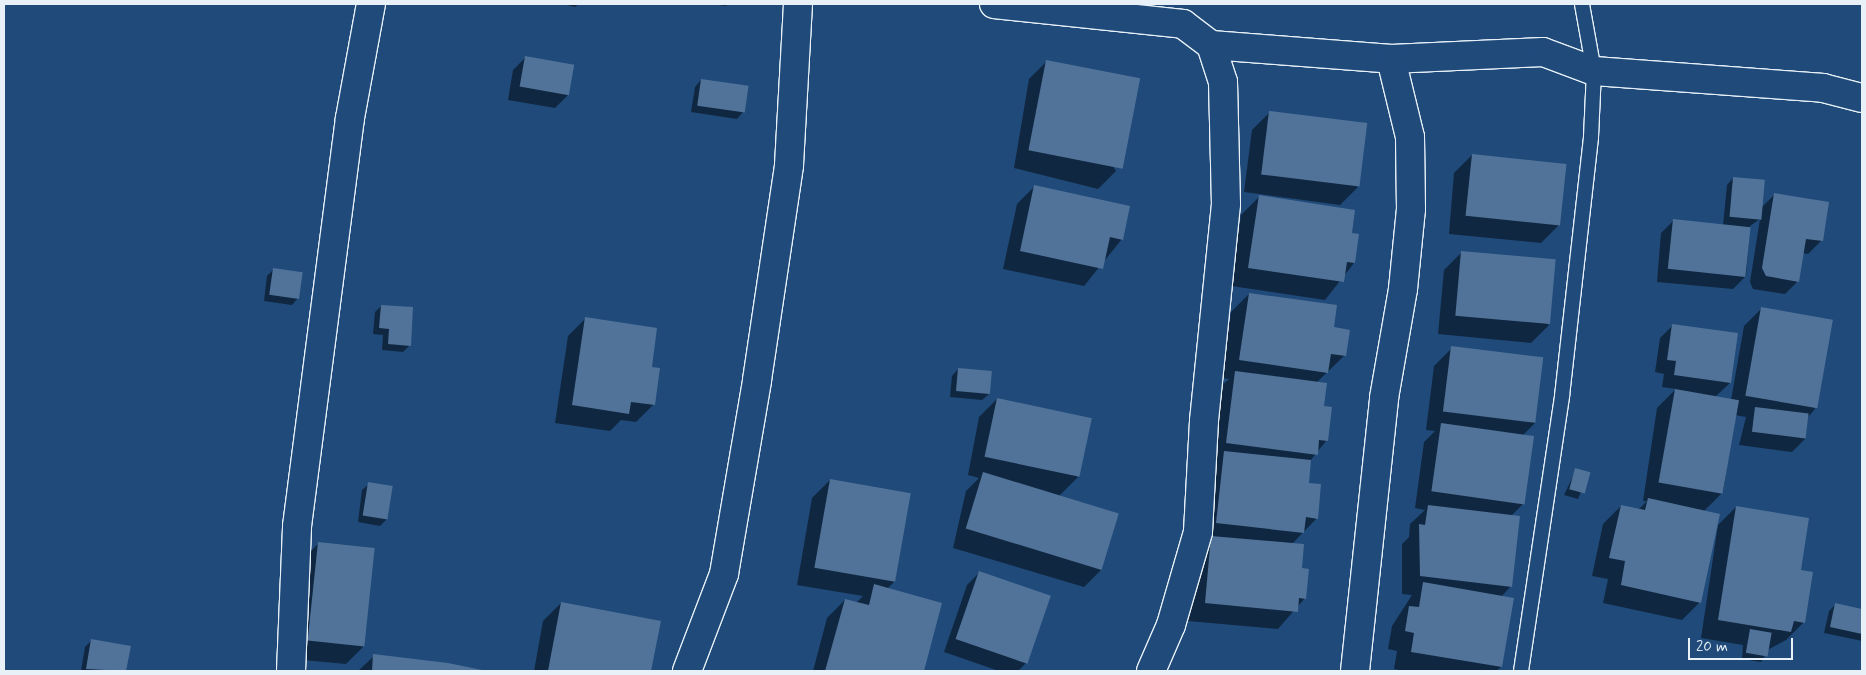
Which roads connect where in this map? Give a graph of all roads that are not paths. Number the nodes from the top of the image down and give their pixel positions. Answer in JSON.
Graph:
{"nodes":[{"id":1,"x":371,"y":4,"type":"edge"},
{"id":2,"x":798,"y":4,"type":"edge"},
{"id":3,"x":994,"y":4,"type":"edge"},
{"id":4,"x":1582,"y":4,"type":"edge"},
{"id":5,"x":1211,"y":45,"type":"junction"},
{"id":6,"x":1392,"y":59,"type":"junction"},
{"id":7,"x":1594,"y":70,"type":"junction"},
{"id":8,"x":1862,"y":98,"type":"edge"},
{"id":9,"x":291,"y":671,"type":"edge"},
{"id":10,"x":686,"y":671,"type":"edge"},
{"id":11,"x":1151,"y":671,"type":"edge"},
{"id":12,"x":1355,"y":671,"type":"edge"},
{"id":13,"x":1521,"y":671,"type":"edge"}],
"edges":[{"from":1,"to":9,"type":"street"},
{"from":2,"to":10,"type":"street"},
{"from":3,"to":5,"type":"street"},
{"from":4,"to":7,"type":"lane"},
{"from":5,"to":6,"type":"street"},
{"from":5,"to":11,"type":"street"},
{"from":6,"to":7,"type":"street"},
{"from":6,"to":12,"type":"street"},
{"from":7,"to":8,"type":"street"},
{"from":7,"to":13,"type":"lane"}]}
